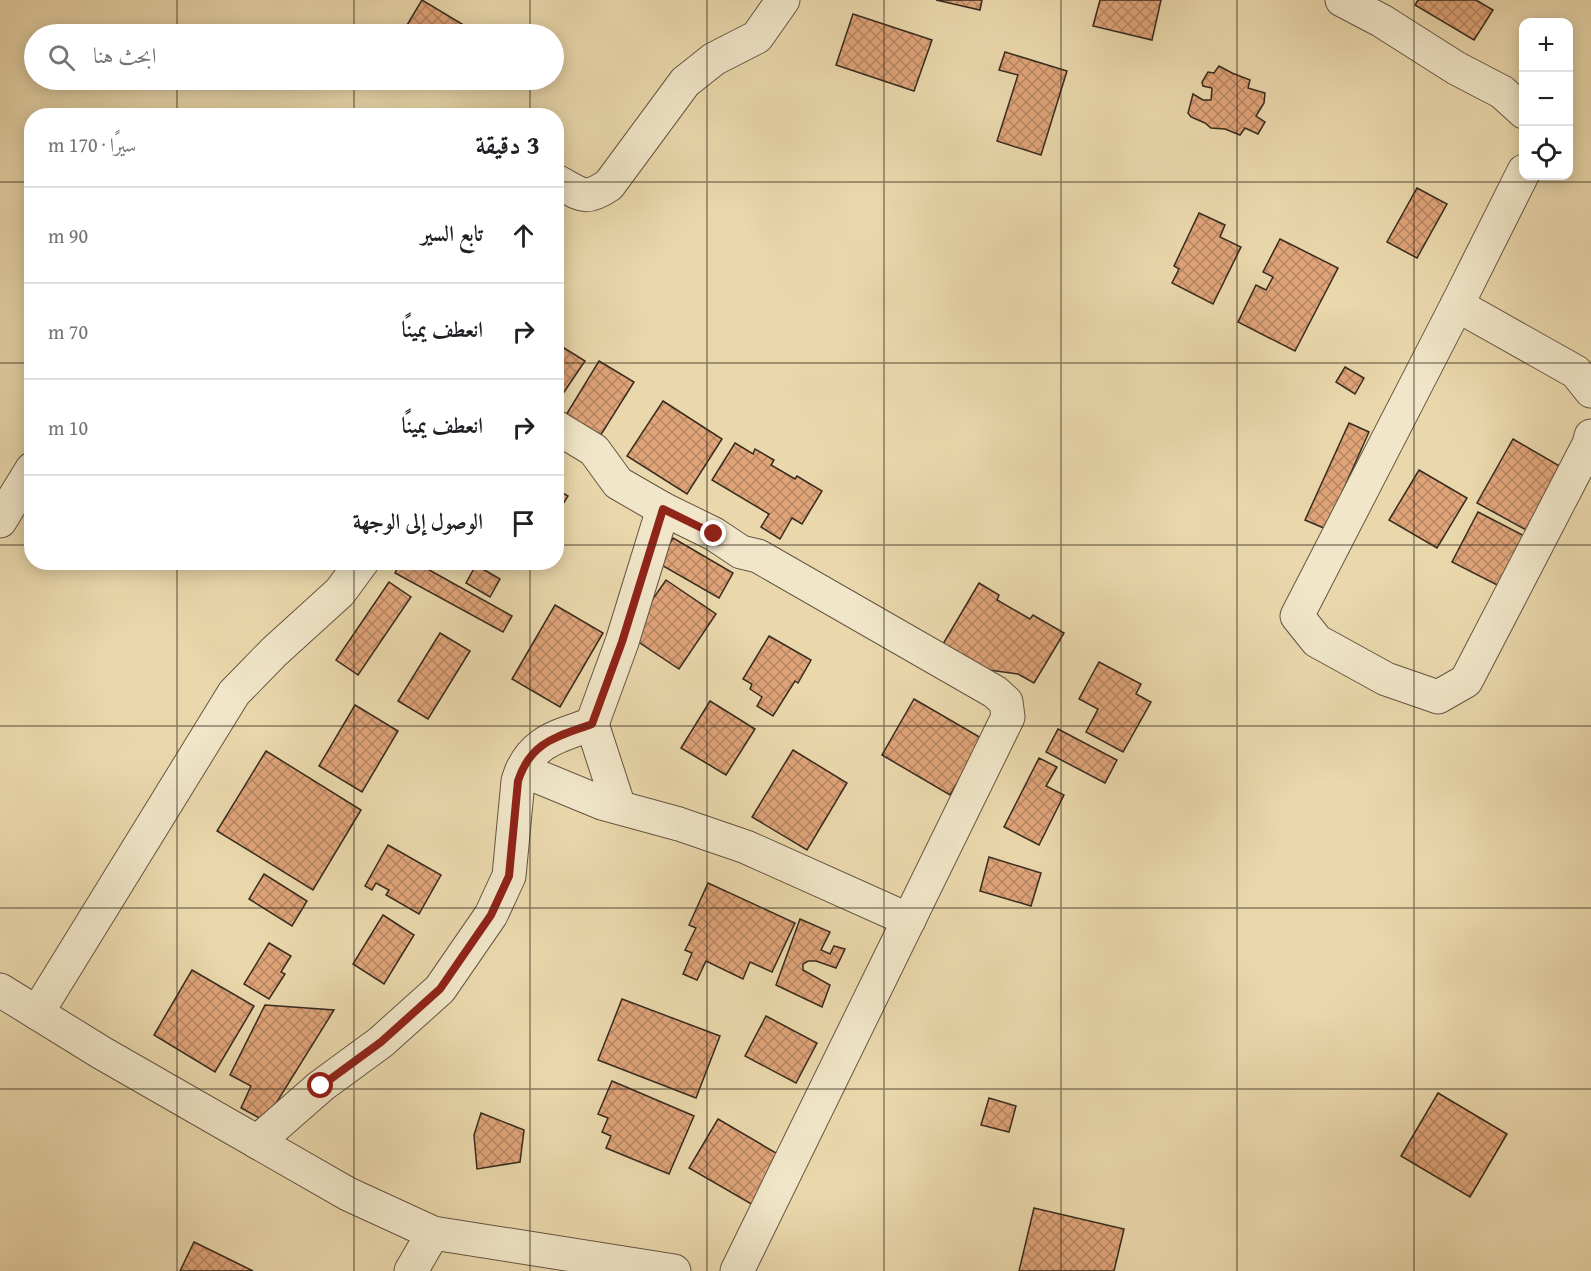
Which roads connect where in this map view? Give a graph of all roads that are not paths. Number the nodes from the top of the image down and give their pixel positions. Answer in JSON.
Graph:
{"nodes":[{"id":1,"x":783,"y":0,"type":"edge"},
{"id":2,"x":1342,"y":0,"type":"edge"},
{"id":3,"x":1519,"y":107,"type":"edge"},
{"id":4,"x":1520,"y":180,"type":"edge"},
{"id":5,"x":564,"y":185,"type":"edge"},
{"id":6,"x":1457,"y":305,"type":"junction"},
{"id":7,"x":1591,"y":391,"type":"edge"},
{"id":8,"x":564,"y":432,"type":"edge"},
{"id":9,"x":1591,"y":436,"type":"edge"},
{"id":10,"x":24,"y":482,"type":"edge"},
{"id":11,"x":663,"y":509,"type":"junction"},
{"id":12,"x":0,"y":521,"type":"edge"},
{"id":13,"x":356,"y":570,"type":"edge"},
{"id":14,"x":592,"y":724,"type":"junction"},
{"id":15,"x":522,"y":770,"type":"junction"},
{"id":16,"x":619,"y":807,"type":"junction"},
{"id":17,"x":909,"y":920,"type":"junction"},
{"id":18,"x":0,"y":990,"type":"edge"},
{"id":19,"x":37,"y":1013,"type":"junction"},
{"id":20,"x":257,"y":1142,"type":"junction"},
{"id":21,"x":433,"y":1233,"type":"junction"},
{"id":22,"x":411,"y":1271,"type":"edge"},
{"id":23,"x":674,"y":1271,"type":"edge"},
{"id":24,"x":737,"y":1271,"type":"edge"}],
"edges":[{"from":1,"to":5,"type":"street"},
{"from":2,"to":3,"type":"street"},
{"from":4,"to":6,"type":"street"},
{"from":6,"to":7,"type":"street"},
{"from":6,"to":9,"type":"street"},
{"from":8,"to":11,"type":"street"},
{"from":10,"to":12,"type":"street"},
{"from":11,"to":14,"type":"street"},
{"from":11,"to":17,"type":"street"},
{"from":13,"to":19,"type":"street"},
{"from":14,"to":15,"type":"street"},
{"from":14,"to":16,"type":"street"},
{"from":15,"to":16,"type":"street"},
{"from":15,"to":20,"type":"street"},
{"from":16,"to":17,"type":"street"},
{"from":17,"to":24,"type":"street"},
{"from":18,"to":19,"type":"street"},
{"from":19,"to":20,"type":"street"},
{"from":20,"to":21,"type":"street"},
{"from":21,"to":22,"type":"street"},
{"from":21,"to":23,"type":"street"}]}
